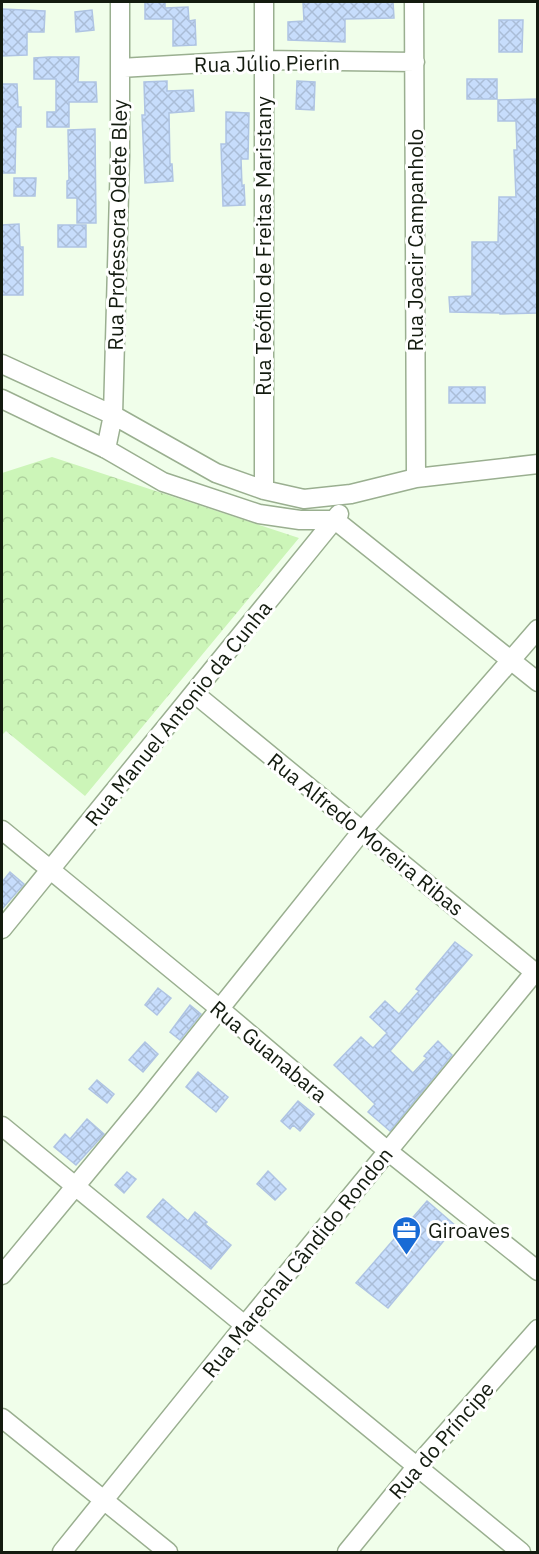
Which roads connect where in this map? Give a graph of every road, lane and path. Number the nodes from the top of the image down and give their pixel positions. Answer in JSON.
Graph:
{"nodes":[{"id":1,"x":120,"y":2,"type":"edge"},
{"id":2,"x":264,"y":2,"type":"edge"},
{"id":3,"x":414,"y":2,"type":"edge"},
{"id":4,"x":262,"y":60,"type":"junction"},
{"id":5,"x":415,"y":62,"type":"junction"},
{"id":6,"x":120,"y":68,"type":"junction"},
{"id":7,"x":2,"y":364,"type":"edge"},
{"id":8,"x":2,"y":399,"type":"edge"},
{"id":9,"x":112,"y":415,"type":"junction"},
{"id":10,"x":106,"y":449,"type":"junction"},
{"id":11,"x":537,"y":464,"type":"edge"},
{"id":12,"x":416,"y":478,"type":"junction"},
{"id":13,"x":264,"y":490,"type":"junction"},
{"id":14,"x":351,"y":494,"type":"junction"},
{"id":15,"x":336,"y":520,"type":"junction"},
{"id":16,"x":537,"y":629,"type":"edge"},
{"id":17,"x":511,"y":659,"type":"junction"},
{"id":18,"x":537,"y":682,"type":"edge"},
{"id":19,"x":194,"y":693,"type":"junction"},
{"id":20,"x":2,"y":830,"type":"edge"},
{"id":21,"x":362,"y":831,"type":"junction"},
{"id":22,"x":50,"y":870,"type":"junction"},
{"id":23,"x":2,"y":929,"type":"edge"},
{"id":24,"x":536,"y":974,"type":"edge"},
{"id":25,"x":220,"y":1009,"type":"junction"},
{"id":26,"x":2,"y":1126,"type":"edge"},
{"id":27,"x":389,"y":1152,"type":"junction"},
{"id":28,"x":75,"y":1187,"type":"junction"},
{"id":29,"x":537,"y":1271,"type":"edge"},
{"id":30,"x":2,"y":1275,"type":"edge"},
{"id":31,"x":245,"y":1325,"type":"junction"},
{"id":32,"x":537,"y":1329,"type":"edge"},
{"id":33,"x":2,"y":1418,"type":"edge"},
{"id":34,"x":417,"y":1466,"type":"junction"},
{"id":35,"x":103,"y":1500,"type":"junction"},
{"id":36,"x":62,"y":1552,"type":"edge"},
{"id":37,"x":168,"y":1552,"type":"edge"},
{"id":38,"x":347,"y":1552,"type":"edge"},
{"id":39,"x":521,"y":1552,"type":"edge"}],
"edges":[{"from":1,"to":6,"type":"street","name":"Rua Professora Odete Bley"},
{"from":2,"to":4,"type":"street","name":"Rua Teófilo de Freitas Maristany"},
{"from":3,"to":5,"type":"street","name":"Rua Joacir Campanholo"},
{"from":4,"to":5,"type":"street","name":"Rua Júlio Pierin"},
{"from":4,"to":6,"type":"street","name":"Rua Júlio Pierin"},
{"from":4,"to":13,"type":"street","name":"Rua Teófilo de Freitas Maristany"},
{"from":5,"to":12,"type":"street","name":"Rua Joacir Campanholo"},
{"from":6,"to":9,"type":"street","name":"Rua Professora Odete Bley"},
{"from":7,"to":9,"type":"street"},
{"from":8,"to":10,"type":"street"},
{"from":9,"to":10,"type":"street","name":"Rua Professora Odete Bley"},
{"from":9,"to":13,"type":"street"},
{"from":10,"to":15,"type":"street"},
{"from":11,"to":12,"type":"street"},
{"from":12,"to":14,"type":"street"},
{"from":13,"to":14,"type":"street"},
{"from":14,"to":15,"type":"street","name":"Rua Manuel Antonio da Cunha"},
{"from":15,"to":17,"type":"street"},
{"from":15,"to":19,"type":"street","name":"Rua Manuel Antonio da Cunha"},
{"from":16,"to":17,"type":"street"},
{"from":17,"to":18,"type":"street"},
{"from":17,"to":21,"type":"street"},
{"from":19,"to":21,"type":"street","name":"Rua Alfredo Moreira Ribas"},
{"from":19,"to":22,"type":"street","name":"Rua Manuel Antonio da Cunha"},
{"from":20,"to":22,"type":"street","name":"Rua Guanabara"},
{"from":21,"to":24,"type":"street","name":"Rua Alfredo Moreira Ribas"},
{"from":21,"to":25,"type":"street"},
{"from":22,"to":23,"type":"street","name":"Rua Manuel Antonio da Cunha"},
{"from":22,"to":25,"type":"street","name":"Rua Guanabara"},
{"from":24,"to":27,"type":"street","name":"Rua Marechal Cândido Rondon"},
{"from":25,"to":27,"type":"street","name":"Rua Guanabara"},
{"from":25,"to":28,"type":"street"},
{"from":26,"to":28,"type":"street"},
{"from":27,"to":29,"type":"street","name":"Rua Guanabara"},
{"from":27,"to":31,"type":"street","name":"Rua Marechal Cândido Rondon"},
{"from":28,"to":30,"type":"street"},
{"from":28,"to":31,"type":"street"},
{"from":31,"to":34,"type":"street"},
{"from":31,"to":35,"type":"street","name":"Rua Marechal Cândido Rondon"},
{"from":32,"to":34,"type":"street","name":"Rua do Príncipe"},
{"from":33,"to":35,"type":"street"},
{"from":34,"to":38,"type":"street","name":"Rua do Príncipe"},
{"from":34,"to":39,"type":"street"},
{"from":35,"to":36,"type":"street","name":"Rua Marechal Cândido Rondon"},
{"from":35,"to":37,"type":"street"}]}
